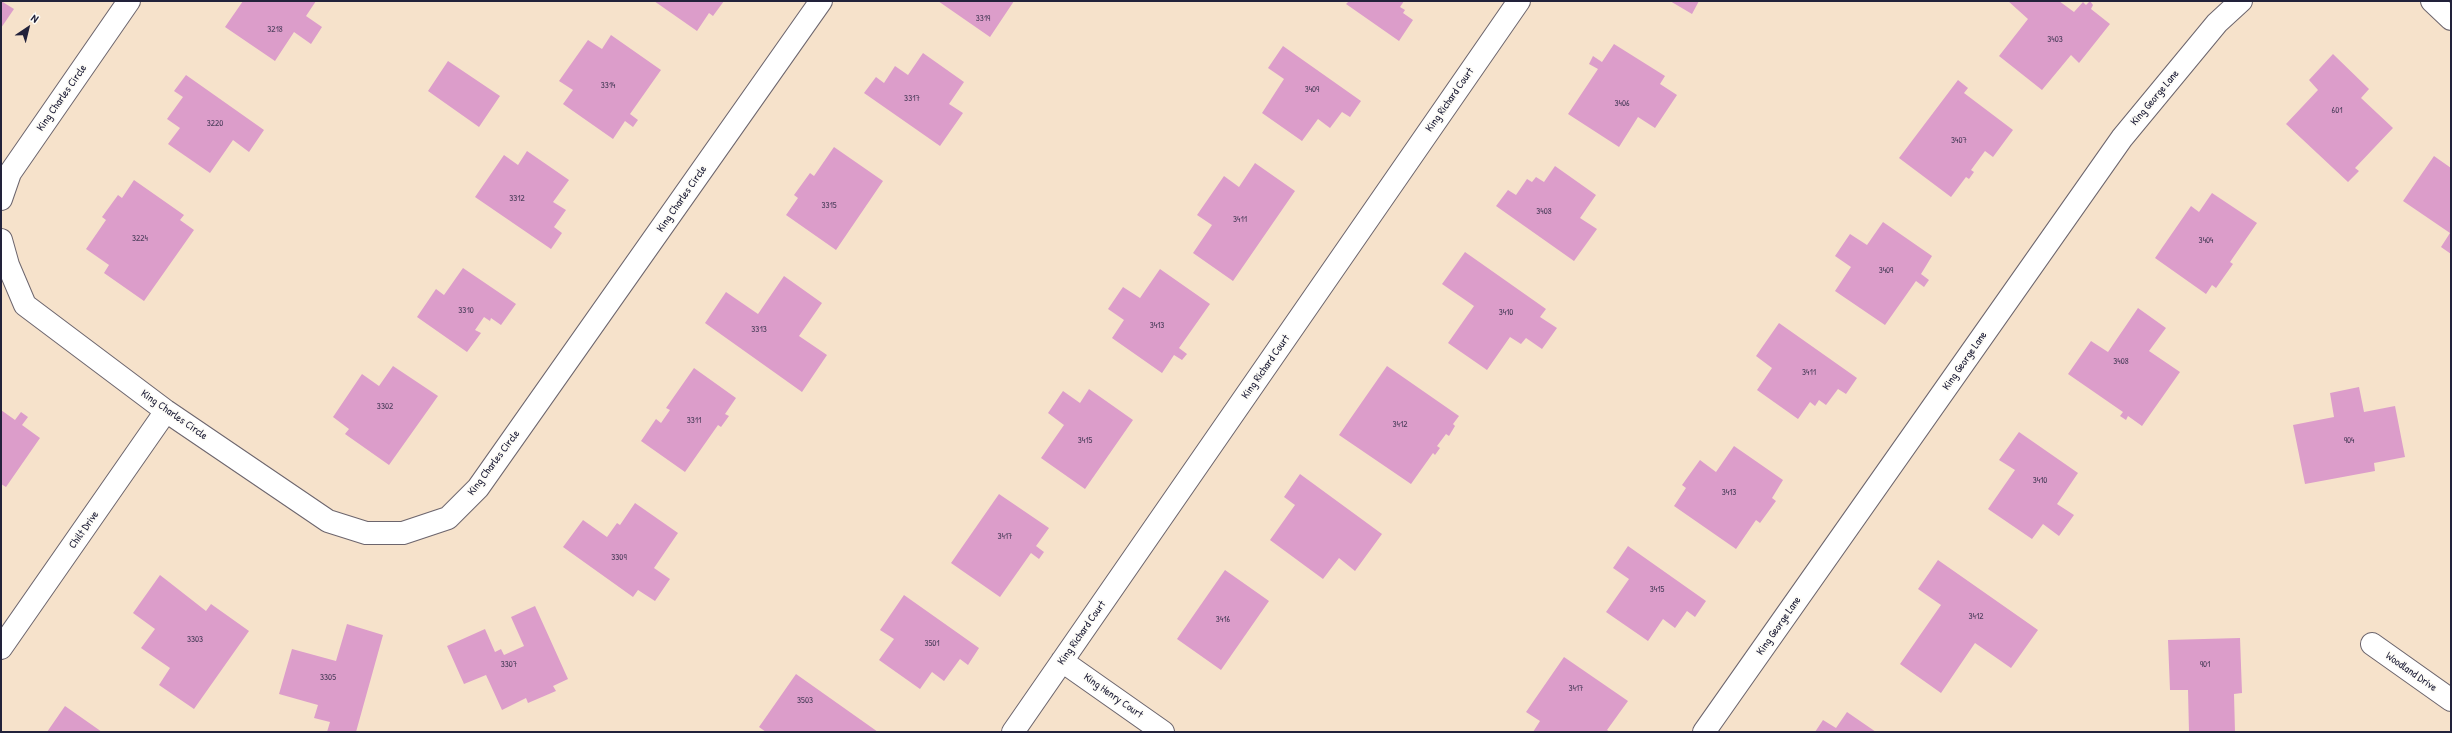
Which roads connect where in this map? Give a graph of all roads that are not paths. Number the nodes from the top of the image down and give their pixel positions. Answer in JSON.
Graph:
{"nodes":[{"id":1,"x":129,"y":1,"type":"edge"},
{"id":2,"x":821,"y":1,"type":"edge"},
{"id":3,"x":1519,"y":1,"type":"edge"},
{"id":4,"x":2241,"y":1,"type":"edge"},
{"id":5,"x":2432,"y":1,"type":"edge"},
{"id":6,"x":2451,"y":19,"type":"edge"},
{"id":7,"x":1,"y":199,"type":"edge"},
{"id":8,"x":1,"y":240,"type":"edge"},
{"id":9,"x":166,"y":411,"type":"junction"},
{"id":10,"x":2372,"y":644,"type":"dead end"},
{"id":11,"x":1,"y":648,"type":"edge"},
{"id":12,"x":1062,"y":661,"type":"junction"},
{"id":13,"x":2451,"y":700,"type":"edge"},
{"id":14,"x":1013,"y":732,"type":"edge"},
{"id":15,"x":1163,"y":732,"type":"edge"},
{"id":16,"x":1704,"y":732,"type":"edge"}],
"edges":[{"from":1,"to":7,"type":"street","name":"King Charles Circle"},
{"from":2,"to":9,"type":"street","name":"King Charles Circle"},
{"from":3,"to":12,"type":"street","name":"King Richard Court"},
{"from":4,"to":16,"type":"street","name":"King George Lane"},
{"from":5,"to":6,"type":"street"},
{"from":8,"to":9,"type":"street","name":"King Charles Circle"},
{"from":9,"to":11,"type":"street","name":"Chilt Drive"},
{"from":10,"to":13,"type":"street","name":"Woodland Drive"},
{"from":12,"to":14,"type":"street","name":"King Richard Court"},
{"from":12,"to":15,"type":"street","name":"King Henry Court"}]}
